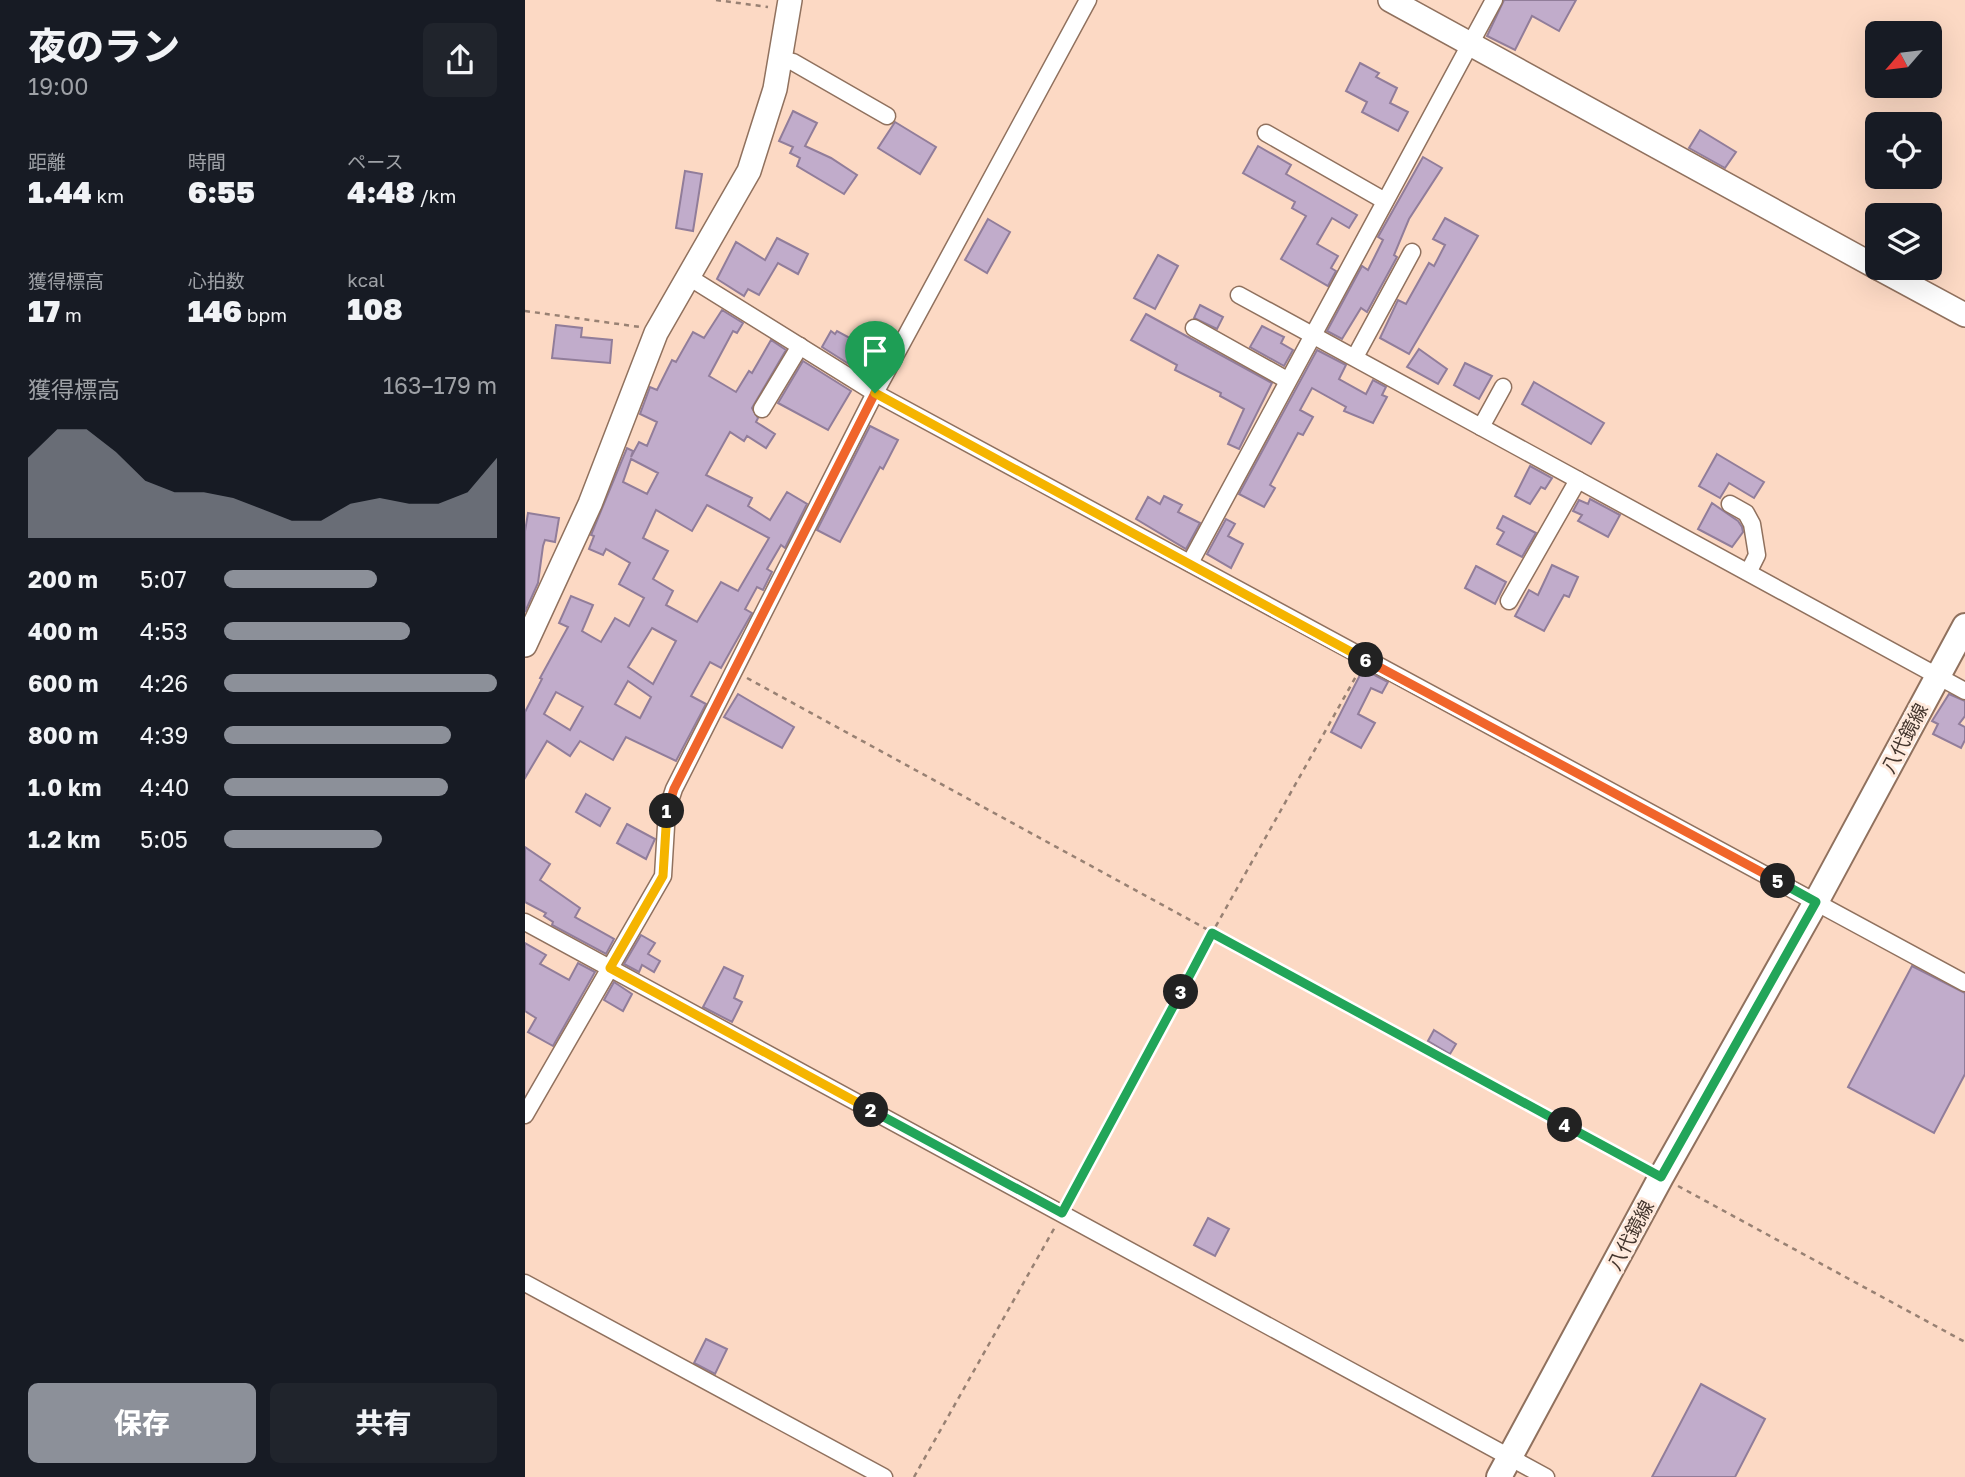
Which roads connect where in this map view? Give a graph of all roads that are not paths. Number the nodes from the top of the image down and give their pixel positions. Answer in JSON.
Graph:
{"nodes":[{"id":1,"x":1088,"y":0,"type":"edge"},
{"id":2,"x":1390,"y":0,"type":"edge"},
{"id":3,"x":1494,"y":0,"type":"edge"},
{"id":4,"x":790,"y":5,"type":"edge"},
{"id":5,"x":1469,"y":44,"type":"junction"},
{"id":6,"x":780,"y":59,"type":"junction"},
{"id":7,"x":887,"y":116,"type":"dead end"},
{"id":8,"x":1266,"y":133,"type":"dead end"},
{"id":9,"x":1385,"y":201,"type":"junction"},
{"id":10,"x":1412,"y":252,"type":"dead end"},
{"id":11,"x":1865,"y":261,"type":"edge"},
{"id":12,"x":687,"y":276,"type":"junction"},
{"id":13,"x":1900,"y":280,"type":"edge"},
{"id":14,"x":1239,"y":295,"type":"dead end"},
{"id":15,"x":1965,"y":316,"type":"edge"},
{"id":16,"x":1194,"y":328,"type":"dead end"},
{"id":17,"x":1313,"y":335,"type":"junction"},
{"id":18,"x":800,"y":346,"type":"junction"},
{"id":19,"x":1355,"y":357,"type":"junction"},
{"id":20,"x":1287,"y":380,"type":"junction"},
{"id":21,"x":1503,"y":387,"type":"dead end"},
{"id":22,"x":875,"y":393,"type":"junction"},
{"id":23,"x":762,"y":409,"type":"dead end"},
{"id":24,"x":1481,"y":427,"type":"junction"},
{"id":25,"x":1579,"y":480,"type":"junction"},
{"id":26,"x":1730,"y":504,"type":"dead end"},
{"id":27,"x":1190,"y":563,"type":"junction"},
{"id":28,"x":1749,"y":572,"type":"junction"},
{"id":29,"x":1509,"y":601,"type":"dead end"},
{"id":30,"x":1965,"y":626,"type":"edge"},
{"id":31,"x":528,"y":632,"type":"edge"},
{"id":32,"x":1938,"y":676,"type":"junction"},
{"id":33,"x":1965,"y":691,"type":"edge"},
{"id":34,"x":1816,"y":902,"type":"junction"},
{"id":35,"x":525,"y":922,"type":"edge"},
{"id":36,"x":610,"y":968,"type":"junction"},
{"id":37,"x":1965,"y":983,"type":"edge"},
{"id":38,"x":525,"y":1115,"type":"edge"},
{"id":39,"x":525,"y":1283,"type":"edge"},
{"id":40,"x":1504,"y":1467,"type":"edge"},
{"id":41,"x":884,"y":1477,"type":"edge"},
{"id":42,"x":1546,"y":1477,"type":"edge"}],
"edges":[{"from":1,"to":22,"type":"street"},
{"from":2,"to":5,"type":"street"},
{"from":3,"to":5,"type":"street"},
{"from":4,"to":6,"type":"street"},
{"from":5,"to":9,"type":"street"},
{"from":5,"to":11,"type":"street"},
{"from":6,"to":7,"type":"street"},
{"from":6,"to":12,"type":"street"},
{"from":8,"to":9,"type":"street"},
{"from":9,"to":17,"type":"street"},
{"from":10,"to":19,"type":"street"},
{"from":12,"to":18,"type":"street"},
{"from":12,"to":31,"type":"street"},
{"from":13,"to":15,"type":"street"},
{"from":14,"to":17,"type":"street"},
{"from":16,"to":20,"type":"street"},
{"from":17,"to":19,"type":"street"},
{"from":17,"to":20,"type":"street"},
{"from":18,"to":22,"type":"street"},
{"from":18,"to":23,"type":"street"},
{"from":19,"to":24,"type":"street"},
{"from":20,"to":27,"type":"street"},
{"from":21,"to":24,"type":"street"},
{"from":22,"to":27,"type":"street"},
{"from":22,"to":36,"type":"street"},
{"from":24,"to":25,"type":"street"},
{"from":25,"to":28,"type":"street"},
{"from":25,"to":29,"type":"street"},
{"from":26,"to":28,"type":"street"},
{"from":27,"to":34,"type":"street"},
{"from":28,"to":32,"type":"street"},
{"from":30,"to":32,"type":"main road","name":"八代鏡線"},
{"from":32,"to":33,"type":"street"},
{"from":32,"to":34,"type":"main road","name":"八代鏡線"},
{"from":34,"to":37,"type":"street"},
{"from":34,"to":40,"type":"main road","name":"八代鏡線"},
{"from":35,"to":36,"type":"street"},
{"from":36,"to":38,"type":"street"},
{"from":36,"to":40,"type":"street"},
{"from":39,"to":41,"type":"street"},
{"from":40,"to":42,"type":"street"}]}
